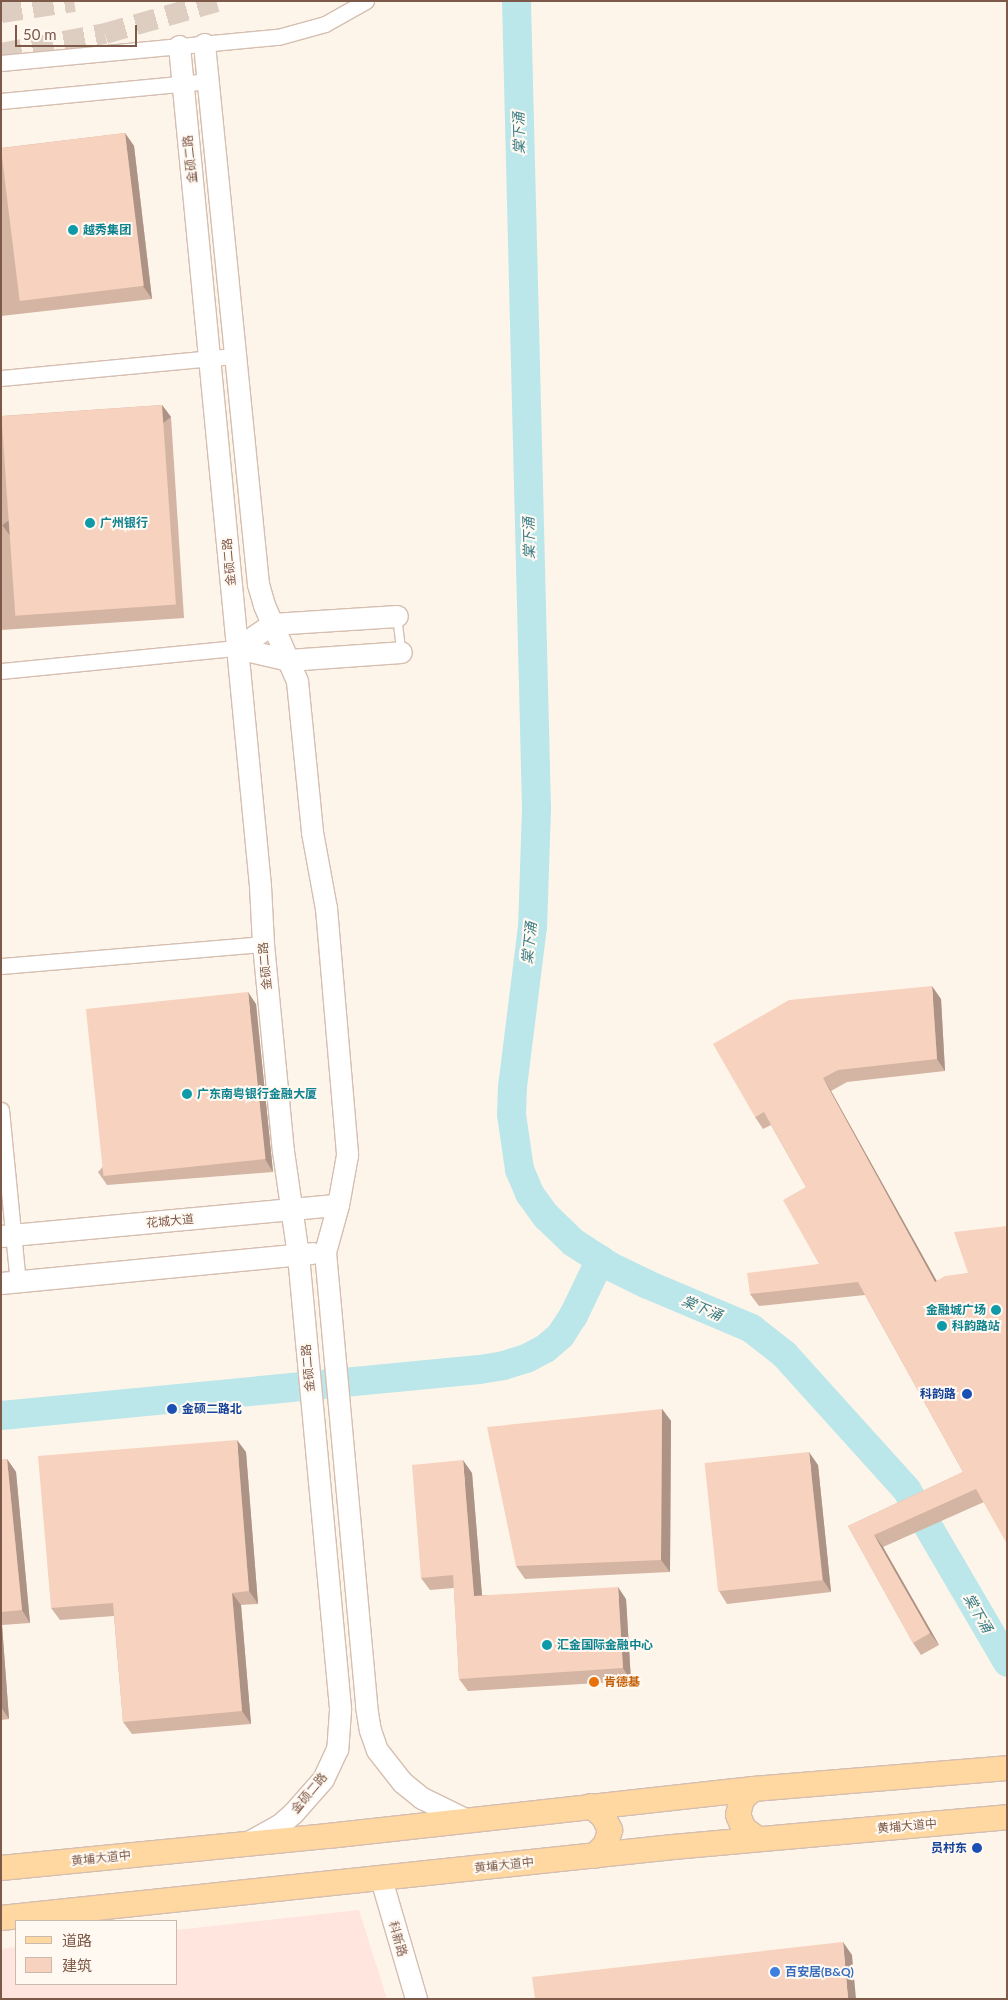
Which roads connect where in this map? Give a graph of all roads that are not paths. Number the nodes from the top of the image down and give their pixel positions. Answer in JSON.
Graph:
{"nodes":[{"id":1,"x":366,"y":1,"type":"edge"},
{"id":2,"x":204,"y":44,"type":"junction"},
{"id":3,"x":179,"y":46,"type":"junction"},
{"id":4,"x":1,"y":64,"type":"edge"},
{"id":5,"x":208,"y":81,"type":"junction"},
{"id":6,"x":182,"y":83,"type":"junction"},
{"id":7,"x":1,"y":101,"type":"edge"},
{"id":8,"x":234,"y":356,"type":"junction"},
{"id":9,"x":209,"y":358,"type":"junction"},
{"id":10,"x":1,"y":378,"type":"edge"},
{"id":11,"x":397,"y":616,"type":"joint"},
{"id":12,"x":272,"y":624,"type":"junction"},
{"id":13,"x":237,"y":648,"type":"junction"},
{"id":14,"x":401,"y":652,"type":"joint"},
{"id":15,"x":288,"y":660,"type":"junction"},
{"id":16,"x":1,"y":671,"type":"edge"},
{"id":17,"x":262,"y":944,"type":"junction"},
{"id":18,"x":1,"y":966,"type":"edge"},
{"id":19,"x":1,"y":1110,"type":"edge"},
{"id":20,"x":338,"y":1205,"type":"junction"},
{"id":21,"x":290,"y":1209,"type":"junction"},
{"id":22,"x":7,"y":1236,"type":"edge"},
{"id":23,"x":325,"y":1252,"type":"junction"},
{"id":24,"x":298,"y":1255,"type":"junction"},
{"id":25,"x":9,"y":1282,"type":"edge"},
{"id":26,"x":1007,"y":1768,"type":"edge"},
{"id":27,"x":753,"y":1789,"type":"junction"},
{"id":28,"x":591,"y":1806,"type":"junction"},
{"id":29,"x":1007,"y":1817,"type":"edge"},
{"id":30,"x":467,"y":1820,"type":"junction"},
{"id":31,"x":758,"y":1839,"type":"junction"},
{"id":32,"x":245,"y":1844,"type":"junction"},
{"id":33,"x":596,"y":1856,"type":"junction"},
{"id":34,"x":1,"y":1868,"type":"edge"},
{"id":35,"x":381,"y":1879,"type":"junction"},
{"id":36,"x":1,"y":1918,"type":"edge"},
{"id":37,"x":416,"y":1999,"type":"edge"}],
"edges":[{"from":1,"to":2,"type":"street"},
{"from":2,"to":3,"type":"street"},
{"from":2,"to":5,"type":"street","name":"金硕二路"},
{"from":3,"to":4,"type":"street"},
{"from":3,"to":6,"type":"street","name":"金硕二路"},
{"from":5,"to":6,"type":"street"},
{"from":5,"to":8,"type":"street","name":"金硕二路"},
{"from":6,"to":7,"type":"street"},
{"from":6,"to":9,"type":"street","name":"金硕二路"},
{"from":8,"to":9,"type":"street"},
{"from":8,"to":12,"type":"street","name":"金硕二路"},
{"from":9,"to":10,"type":"street"},
{"from":9,"to":13,"type":"street","name":"金硕二路"},
{"from":11,"to":12,"type":"street"},
{"from":11,"to":14,"type":"lane"},
{"from":12,"to":13,"type":"street"},
{"from":12,"to":15,"type":"street","name":"金硕二路"},
{"from":13,"to":15,"type":"street"},
{"from":13,"to":16,"type":"street"},
{"from":13,"to":17,"type":"street","name":"金硕二路"},
{"from":14,"to":15,"type":"street"},
{"from":15,"to":20,"type":"street","name":"金硕二路"},
{"from":17,"to":18,"type":"street"},
{"from":17,"to":21,"type":"street","name":"金硕二路"},
{"from":19,"to":22,"type":"street"},
{"from":20,"to":21,"type":"street","name":"花城大道"},
{"from":20,"to":23,"type":"street","name":"金硕二路"},
{"from":21,"to":22,"type":"street","name":"花城大道"},
{"from":21,"to":24,"type":"street","name":"金硕二路"},
{"from":22,"to":25,"type":"street"},
{"from":23,"to":24,"type":"street"},
{"from":23,"to":30,"type":"street","name":"金硕二路"},
{"from":24,"to":25,"type":"street"},
{"from":24,"to":32,"type":"street","name":"金硕二路"},
{"from":26,"to":27,"type":"main road","name":"黄埔大道中"},
{"from":27,"to":28,"type":"main road","name":"黄埔大道中"},
{"from":27,"to":31,"type":"main road"},
{"from":28,"to":30,"type":"main road","name":"黄埔大道中"},
{"from":28,"to":33,"type":"main road"},
{"from":29,"to":31,"type":"main road","name":"黄埔大道中"},
{"from":30,"to":32,"type":"main road","name":"黄埔大道中"},
{"from":31,"to":33,"type":"main road","name":"黄埔大道中"},
{"from":32,"to":34,"type":"main road","name":"黄埔大道中"},
{"from":33,"to":35,"type":"main road","name":"黄埔大道中"},
{"from":35,"to":36,"type":"main road","name":"黄埔大道中"},
{"from":35,"to":37,"type":"street","name":"科新路"}]}
